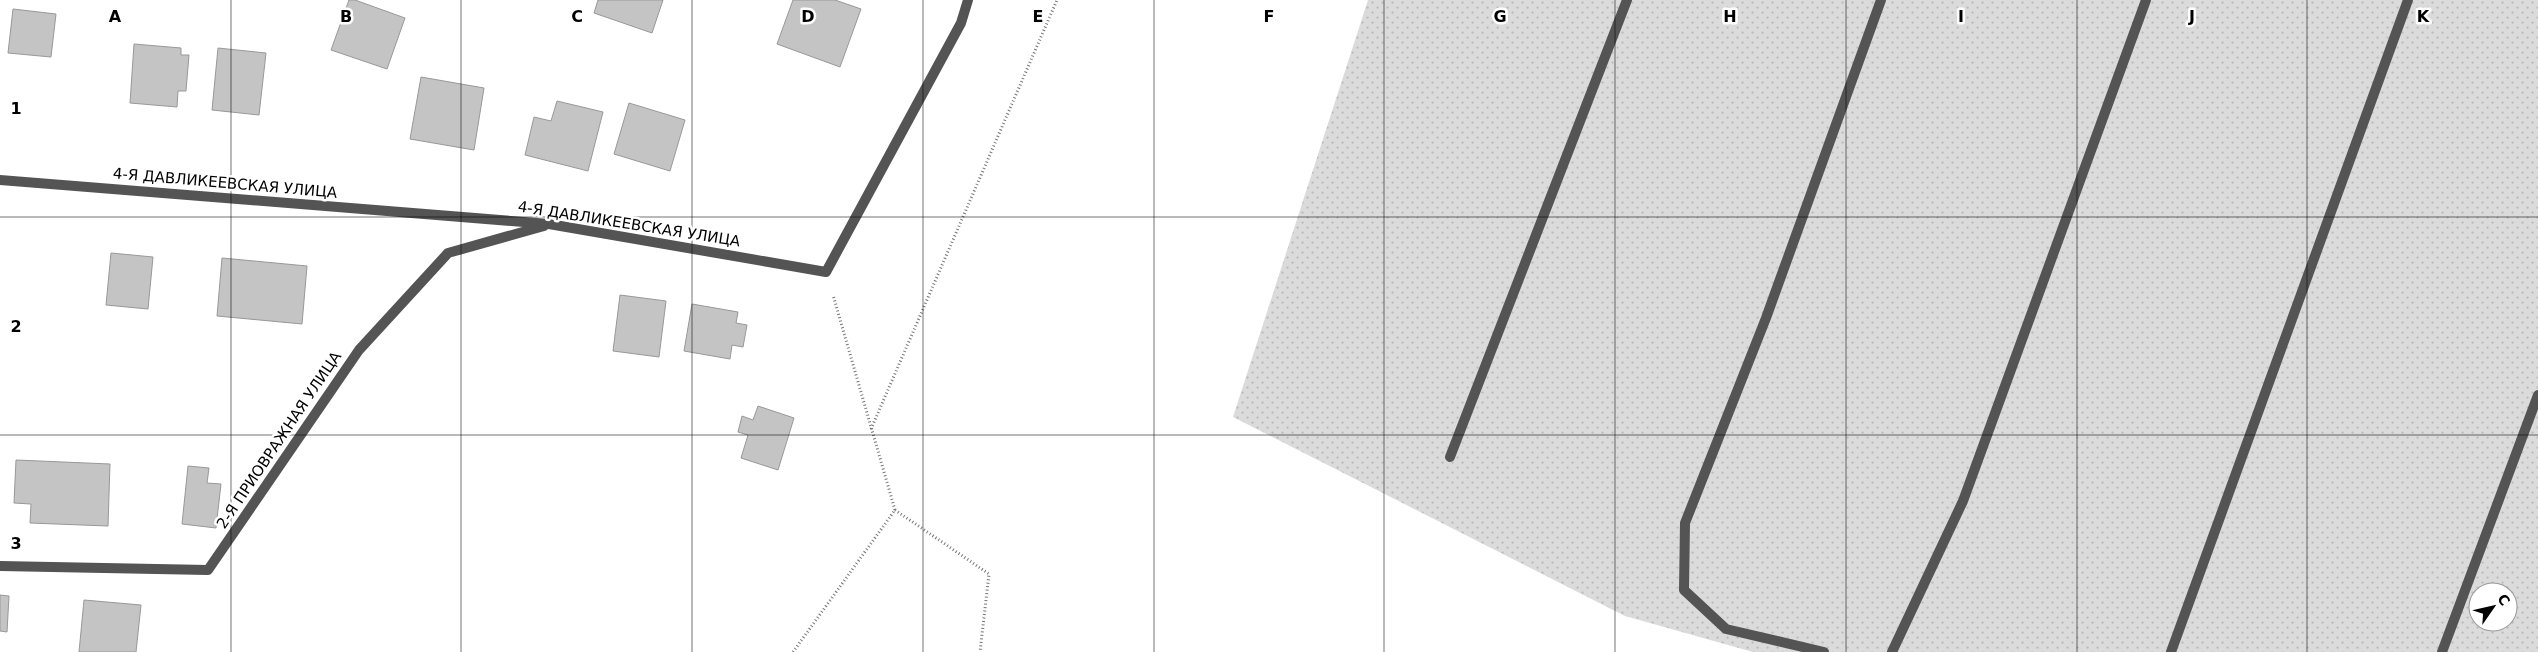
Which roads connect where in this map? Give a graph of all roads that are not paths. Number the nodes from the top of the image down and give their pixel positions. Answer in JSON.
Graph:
{"nodes":[{"id":1,"x":968,"y":0,"type":"edge"},
{"id":2,"x":1627,"y":0,"type":"edge"},
{"id":3,"x":1881,"y":0,"type":"edge"},
{"id":4,"x":2146,"y":0,"type":"edge"},
{"id":5,"x":2408,"y":0,"type":"edge"},
{"id":6,"x":0,"y":180,"type":"edge"},
{"id":7,"x":549,"y":224,"type":"junction"},
{"id":8,"x":2538,"y":395,"type":"edge"},
{"id":9,"x":1450,"y":458,"type":"dead end"},
{"id":10,"x":0,"y":566,"type":"edge"},
{"id":11,"x":1824,"y":652,"type":"edge"},
{"id":12,"x":1892,"y":652,"type":"edge"},
{"id":13,"x":2171,"y":652,"type":"edge"},
{"id":14,"x":2442,"y":652,"type":"edge"}],
"edges":[{"from":1,"to":7,"type":"street","name":"4-Я ДАВЛИКЕЕВСКАЯ УЛИЦА"},
{"from":2,"to":9,"type":"street"},
{"from":3,"to":11,"type":"street"},
{"from":4,"to":12,"type":"street"},
{"from":5,"to":13,"type":"street"},
{"from":6,"to":7,"type":"street","name":"4-Я ДАВЛИКЕЕВСКАЯ УЛИЦА"},
{"from":7,"to":10,"type":"street","name":"2-Я ПРИОВРАЖНАЯ УЛИЦА"},
{"from":8,"to":14,"type":"street"}]}
